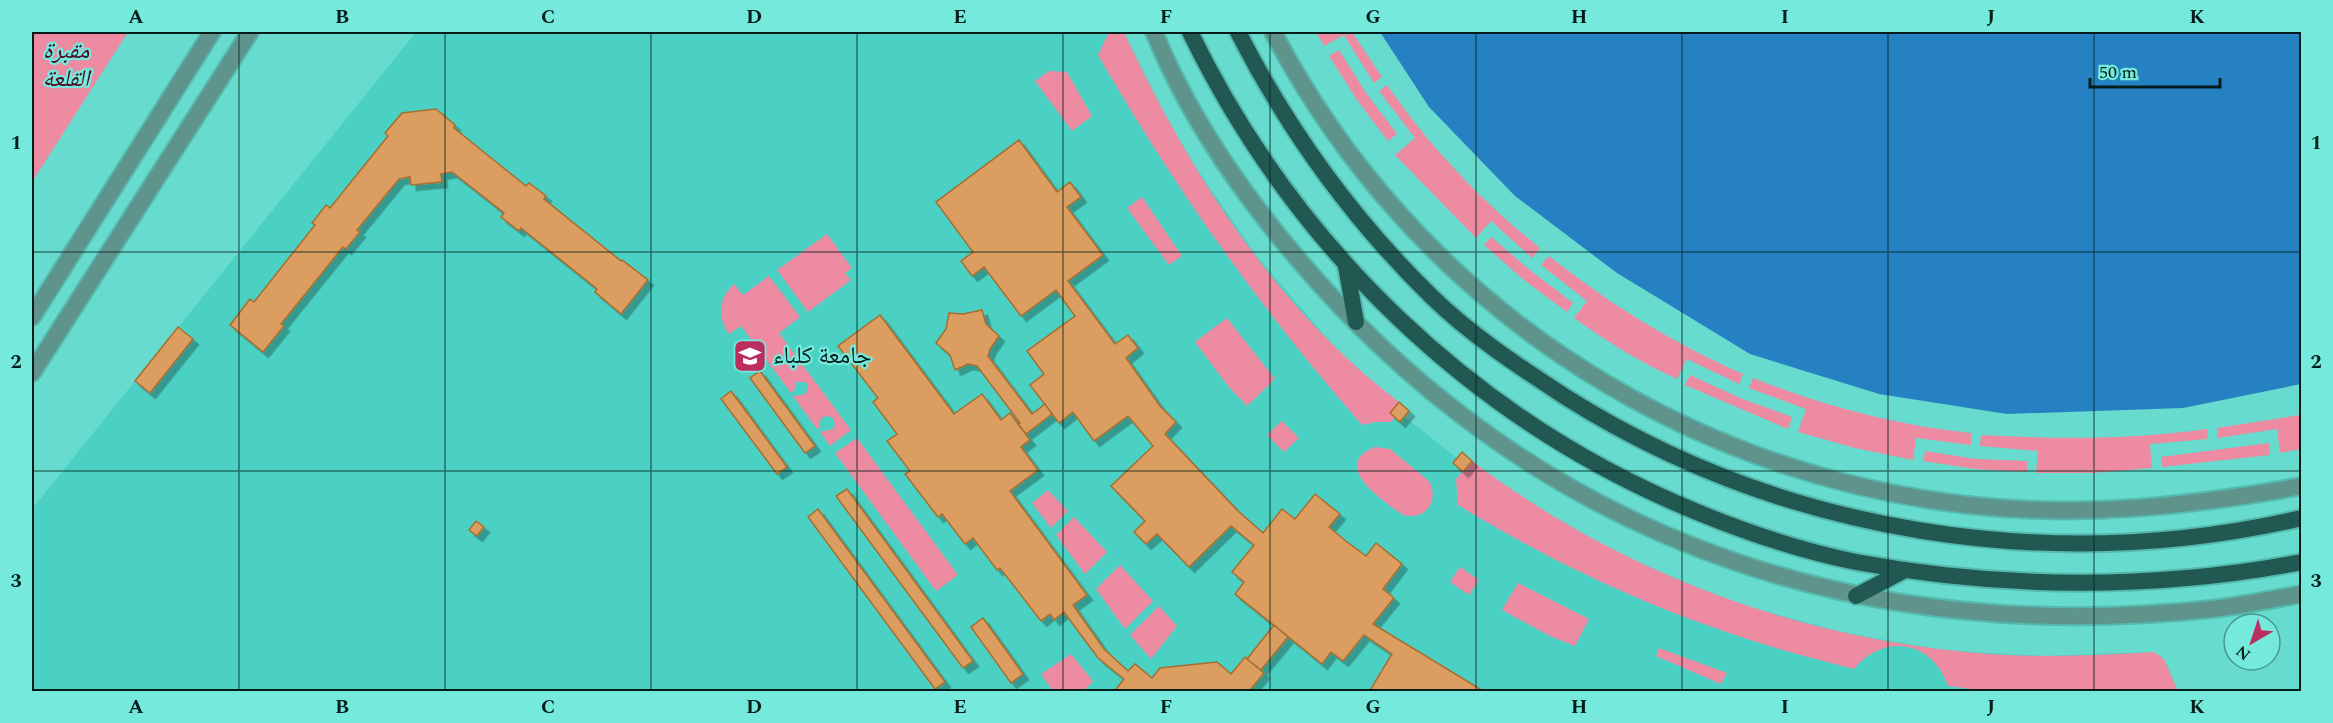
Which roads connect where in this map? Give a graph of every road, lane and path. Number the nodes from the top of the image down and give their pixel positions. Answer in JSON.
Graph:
{"nodes":[{"id":1,"x":212,"y":32,"type":"edge"},
{"id":2,"x":250,"y":32,"type":"edge"},
{"id":3,"x":1154,"y":32,"type":"edge"},
{"id":4,"x":1190,"y":32,"type":"edge"},
{"id":5,"x":1238,"y":32,"type":"edge"},
{"id":6,"x":1273,"y":32,"type":"edge"},
{"id":7,"x":1346,"y":266,"type":"junction"},
{"id":8,"x":32,"y":317,"type":"edge"},
{"id":9,"x":1356,"y":322,"type":"junction"},
{"id":10,"x":32,"y":373,"type":"edge"},
{"id":11,"x":2301,"y":486,"type":"edge"},
{"id":12,"x":2301,"y":518,"type":"edge"},
{"id":13,"x":2301,"y":562,"type":"edge"},
{"id":14,"x":1905,"y":570,"type":"junction"},
{"id":15,"x":2301,"y":594,"type":"edge"},
{"id":16,"x":1856,"y":596,"type":"junction"}],
"edges":[{"from":1,"to":8,"type":"street"},
{"from":2,"to":10,"type":"street"},
{"from":3,"to":9,"type":"street"},
{"from":4,"to":7,"type":"highway"},
{"from":5,"to":12,"type":"highway"},
{"from":6,"to":11,"type":"street"},
{"from":7,"to":9,"type":"highway"},
{"from":7,"to":14,"type":"highway"},
{"from":9,"to":16,"type":"street"},
{"from":13,"to":14,"type":"highway"},
{"from":14,"to":16,"type":"highway"},
{"from":15,"to":16,"type":"street"}]}
